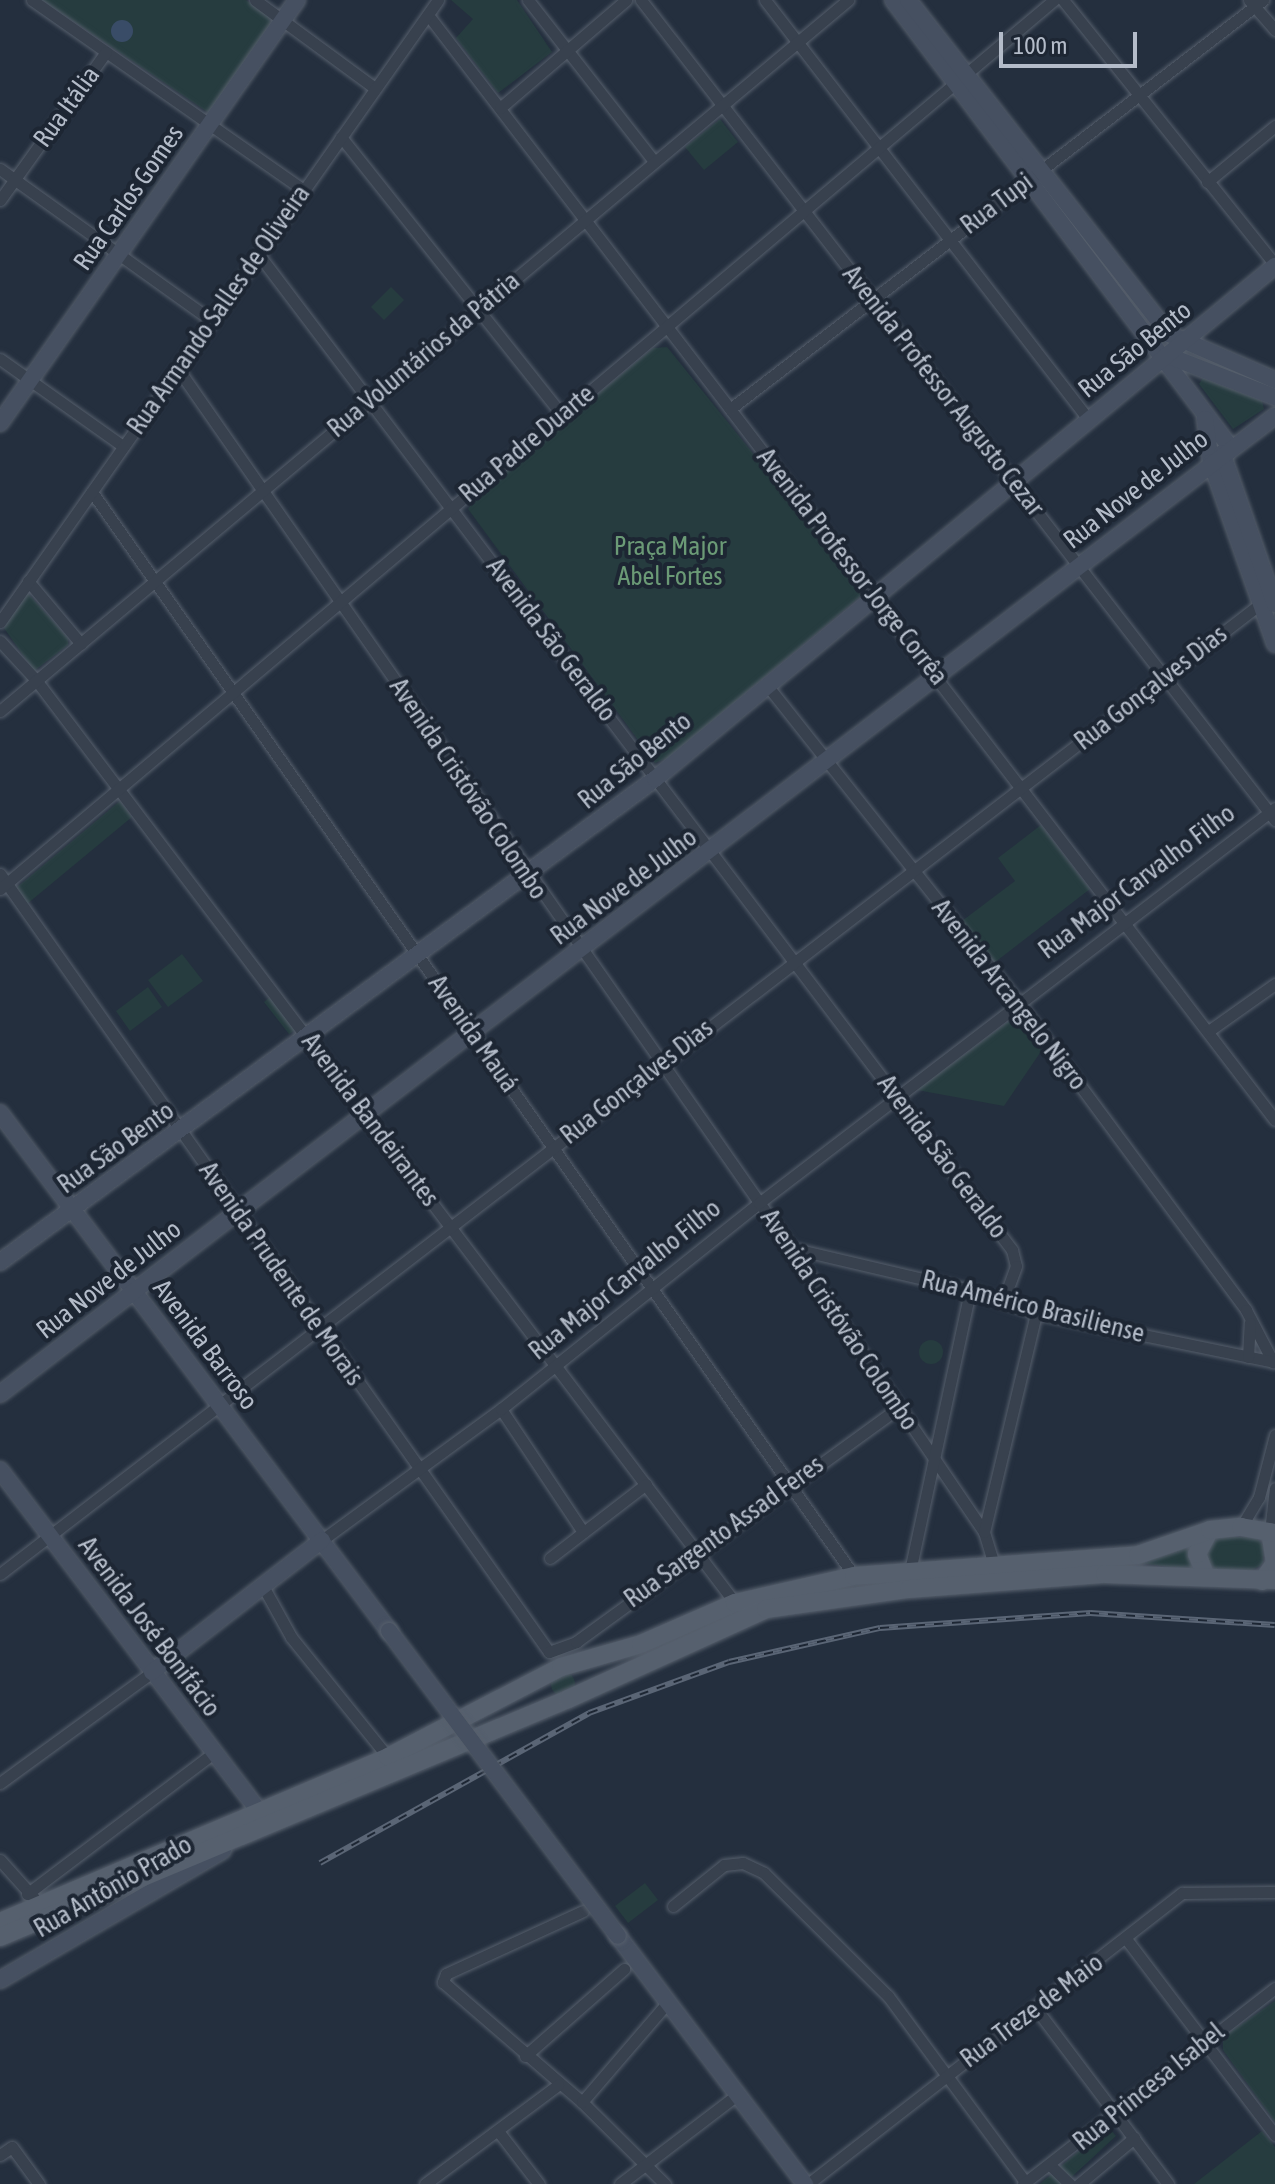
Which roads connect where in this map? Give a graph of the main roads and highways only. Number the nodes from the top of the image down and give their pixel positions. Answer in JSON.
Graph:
{"nodes":[{"id":1,"x":1210,"y":1530,"type":"junction"},
{"id":2,"x":1272,"y":1533,"type":"edge"},
{"id":3,"x":1206,"y":1577,"type":"junction"},
{"id":4,"x":1269,"y":1580,"type":"edge"},
{"id":5,"x":582,"y":1663,"type":"junction"},
{"id":6,"x":542,"y":1677,"type":"junction"},
{"id":7,"x":582,"y":1692,"type":"junction"},
{"id":8,"x":556,"y":1704,"type":"junction"},
{"id":9,"x":0,"y":1922,"type":"edge"},
{"id":10,"x":0,"y":1937,"type":"edge"}],
"edges":[{"from":1,"to":2,"type":"main road"},
{"from":1,"to":3,"type":"main road"},
{"from":1,"to":5,"type":"main road"},
{"from":2,"to":4,"type":"main road"},
{"from":3,"to":4,"type":"main road"},
{"from":3,"to":7,"type":"main road"},
{"from":5,"to":6,"type":"main road"},
{"from":5,"to":7,"type":"main road"},
{"from":6,"to":8,"type":"main road"},
{"from":6,"to":9,"type":"main road"},
{"from":7,"to":8,"type":"main road"},
{"from":8,"to":10,"type":"main road"}]}
